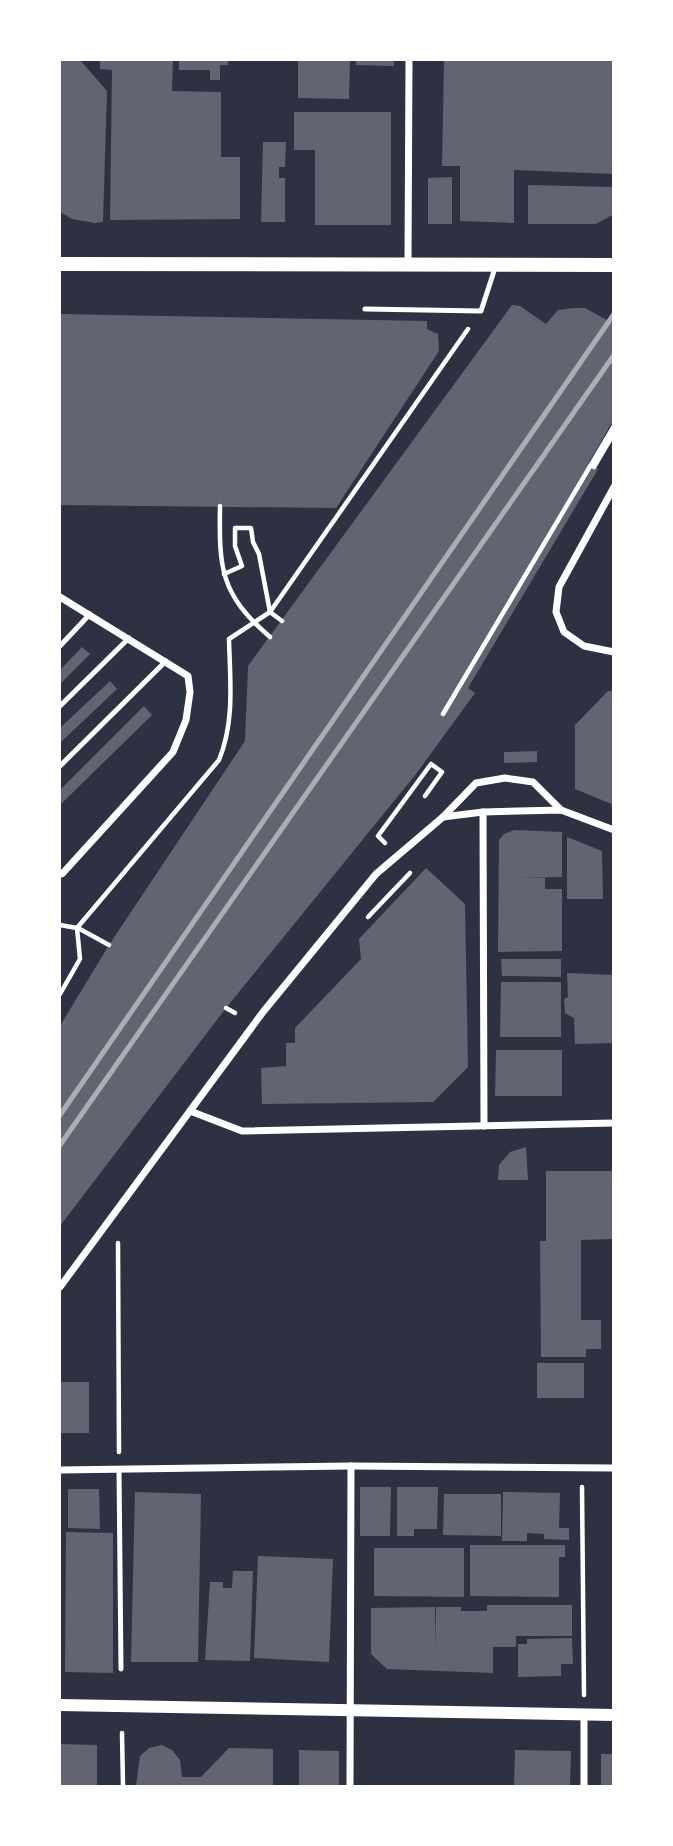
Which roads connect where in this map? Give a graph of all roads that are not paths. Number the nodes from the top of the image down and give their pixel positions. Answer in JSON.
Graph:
{"nodes":[{"id":1,"x":409,"y":60,"type":"edge"},
{"id":2,"x":60,"y":264,"type":"edge"},
{"id":3,"x":408,"y":265,"type":"junction"},
{"id":4,"x":496,"y":265,"type":"junction"},
{"id":5,"x":614,"y":265,"type":"edge"},
{"id":6,"x":365,"y":309,"type":"dead end"},
{"id":7,"x":614,"y":486,"type":"edge"},
{"id":8,"x":60,"y":597,"type":"edge"},
{"id":9,"x":90,"y":614,"type":"junction"},
{"id":10,"x":129,"y":638,"type":"junction"},
{"id":11,"x":60,"y":646,"type":"edge"},
{"id":12,"x":614,"y":652,"type":"edge"},
{"id":13,"x":166,"y":662,"type":"junction"},
{"id":14,"x":60,"y":706,"type":"edge"},
{"id":15,"x":60,"y":766,"type":"edge"},
{"id":16,"x":561,"y":810,"type":"junction"},
{"id":17,"x":483,"y":812,"type":"junction"},
{"id":18,"x":443,"y":817,"type":"junction"},
{"id":19,"x":614,"y":830,"type":"edge"},
{"id":20,"x":60,"y":874,"type":"edge"},
{"id":21,"x":190,"y":1111,"type":"junction"},
{"id":22,"x":614,"y":1123,"type":"edge"},
{"id":23,"x":484,"y":1126,"type":"junction"},
{"id":24,"x":60,"y":1287,"type":"edge"},
{"id":25,"x":351,"y":1466,"type":"junction"},
{"id":26,"x":614,"y":1468,"type":"edge"},
{"id":27,"x":60,"y":1470,"type":"edge"},
{"id":28,"x":119,"y":1470,"type":"junction"},
{"id":29,"x":121,"y":1670,"type":"dead end"},
{"id":30,"x":60,"y":1705,"type":"edge"},
{"id":31,"x":349,"y":1709,"type":"junction"},
{"id":32,"x":584,"y":1714,"type":"junction"},
{"id":33,"x":614,"y":1715,"type":"edge"},
{"id":34,"x":351,"y":1787,"type":"edge"},
{"id":35,"x":584,"y":1787,"type":"edge"}],
"edges":[{"from":1,"to":3,"type":"street"},
{"from":2,"to":3,"type":"main road"},
{"from":3,"to":4,"type":"main road"},
{"from":4,"to":5,"type":"main road"},
{"from":4,"to":6,"type":"lane"},
{"from":7,"to":12,"type":"street"},
{"from":8,"to":9,"type":"street"},
{"from":9,"to":10,"type":"street"},
{"from":9,"to":11,"type":"lane"},
{"from":10,"to":13,"type":"street"},
{"from":10,"to":14,"type":"lane"},
{"from":13,"to":15,"type":"lane"},
{"from":13,"to":20,"type":"street"},
{"from":16,"to":17,"type":"street"},
{"from":16,"to":18,"type":"street"},
{"from":16,"to":19,"type":"street"},
{"from":17,"to":18,"type":"street"},
{"from":17,"to":23,"type":"street"},
{"from":18,"to":21,"type":"street"},
{"from":21,"to":23,"type":"street"},
{"from":21,"to":24,"type":"street"},
{"from":22,"to":23,"type":"street"},
{"from":25,"to":26,"type":"street"},
{"from":25,"to":28,"type":"street"},
{"from":25,"to":31,"type":"street"},
{"from":27,"to":28,"type":"street"},
{"from":28,"to":29,"type":"lane"},
{"from":30,"to":31,"type":"street"},
{"from":31,"to":32,"type":"street"},
{"from":31,"to":34,"type":"street"},
{"from":32,"to":33,"type":"street"},
{"from":32,"to":35,"type":"street"}]}
